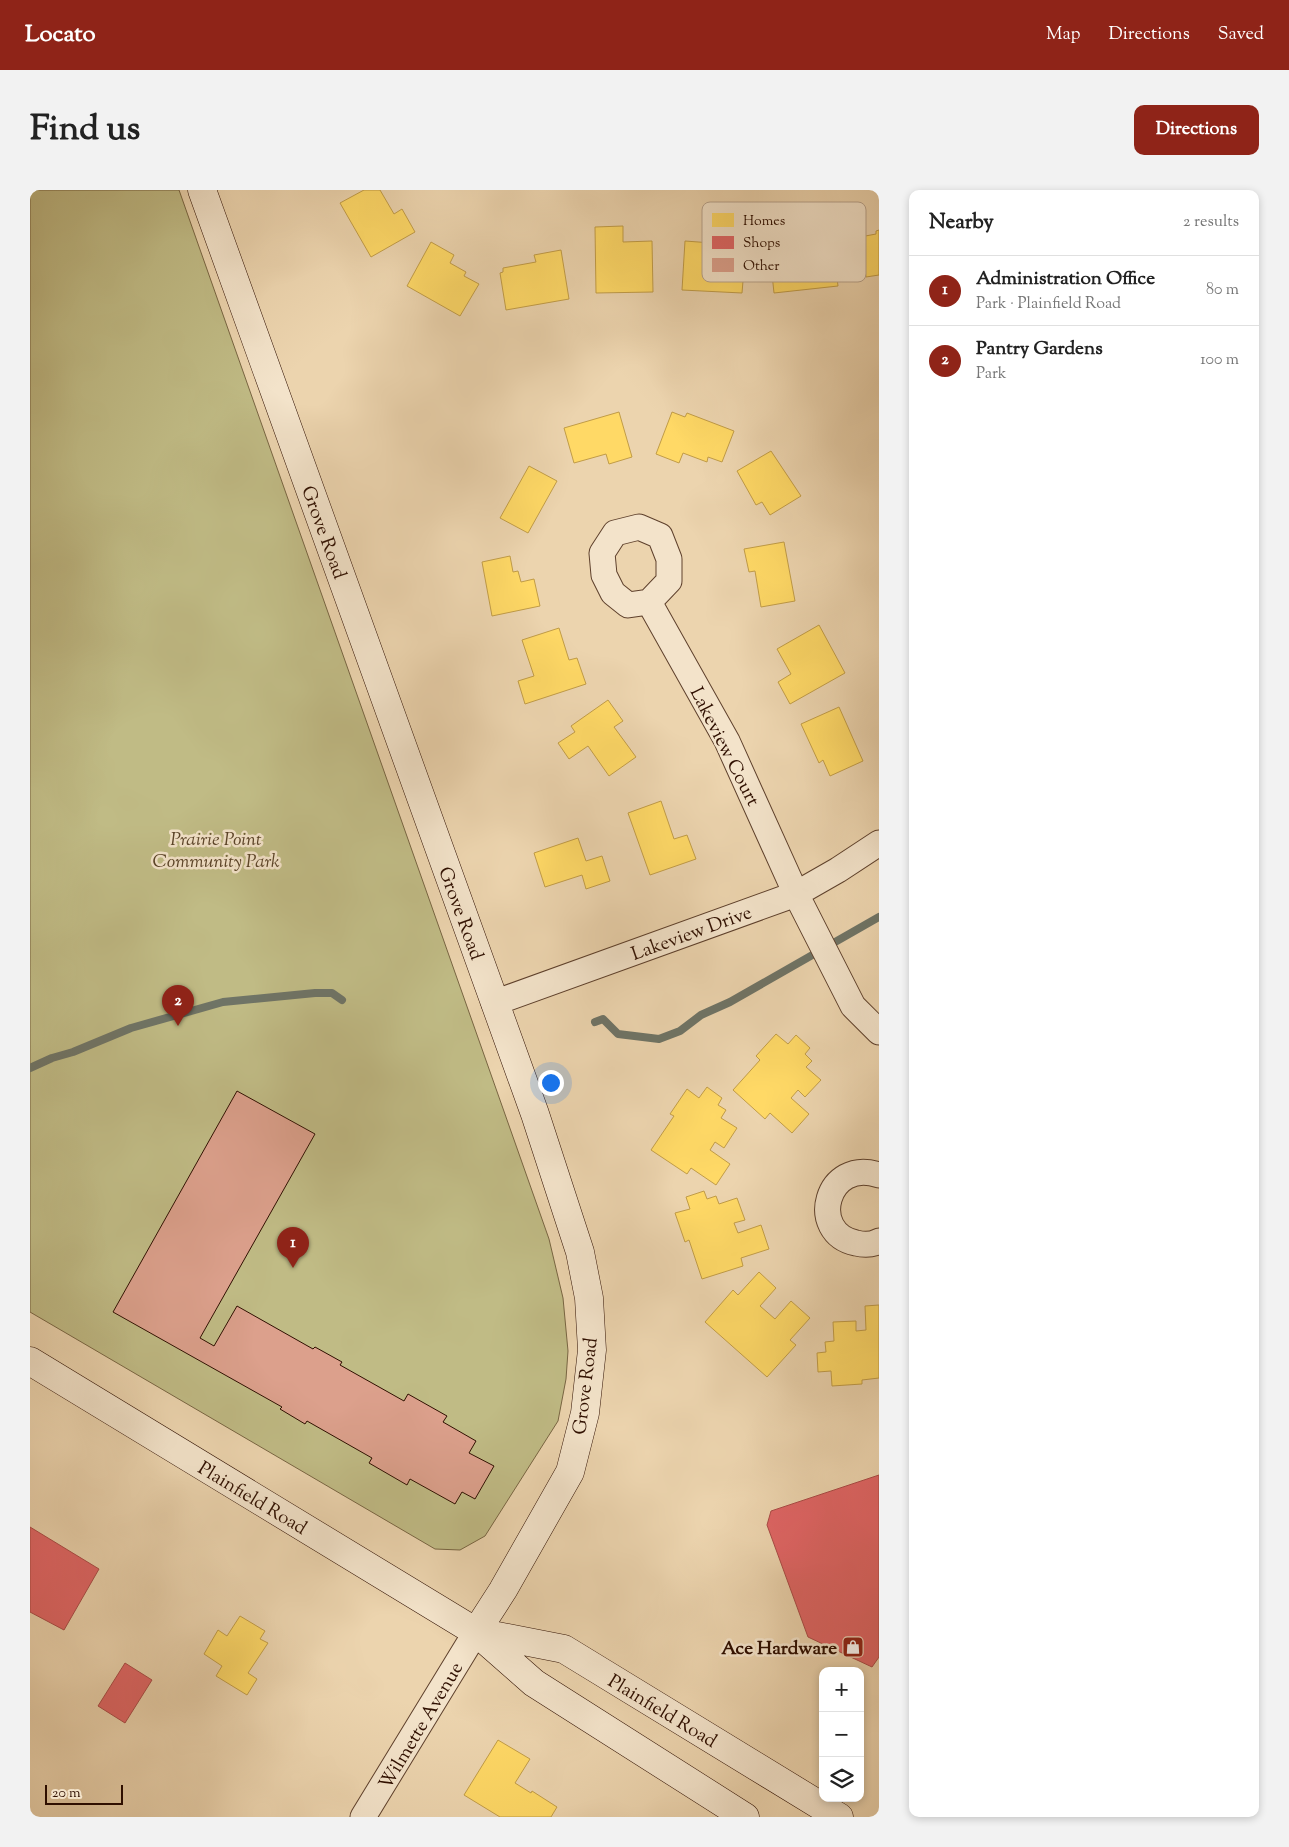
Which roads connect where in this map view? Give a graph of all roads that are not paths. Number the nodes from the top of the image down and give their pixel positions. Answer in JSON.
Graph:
{"nodes":[{"id":1,"x":202,"y":190,"type":"edge"},
{"id":2,"x":648,"y":602,"type":"dead end"},
{"id":3,"x":879,"y":843,"type":"edge"},
{"id":4,"x":796,"y":894,"type":"junction"},
{"id":5,"x":494,"y":1004,"type":"junction"},
{"id":6,"x":879,"y":1032,"type":"edge"},
{"id":7,"x":879,"y":1175,"type":"edge"},
{"id":8,"x":879,"y":1241,"type":"edge"},
{"id":9,"x":30,"y":1361,"type":"edge"},
{"id":10,"x":476,"y":1632,"type":"junction"},
{"id":11,"x":363,"y":1817,"type":"edge"},
{"id":12,"x":744,"y":1817,"type":"edge"},
{"id":13,"x":839,"y":1817,"type":"edge"}],
"edges":[{"from":1,"to":5,"type":"street","name":"Grove Road"},
{"from":2,"to":4,"type":"street","name":"Lakeview Court"},
{"from":3,"to":4,"type":"street","name":"Lakeview Drive"},
{"from":4,"to":5,"type":"street","name":"Lakeview Drive"},
{"from":4,"to":6,"type":"street","name":"Lakeview Court"},
{"from":5,"to":10,"type":"street","name":"Grove Road"},
{"from":7,"to":8,"type":"street"},
{"from":9,"to":10,"type":"street","name":"Plainfield Road"},
{"from":10,"to":11,"type":"street","name":"Wilmette Avenue"},
{"from":10,"to":12,"type":"street","name":"Plainfield Road"},
{"from":10,"to":13,"type":"street","name":"Plainfield Road"}]}
